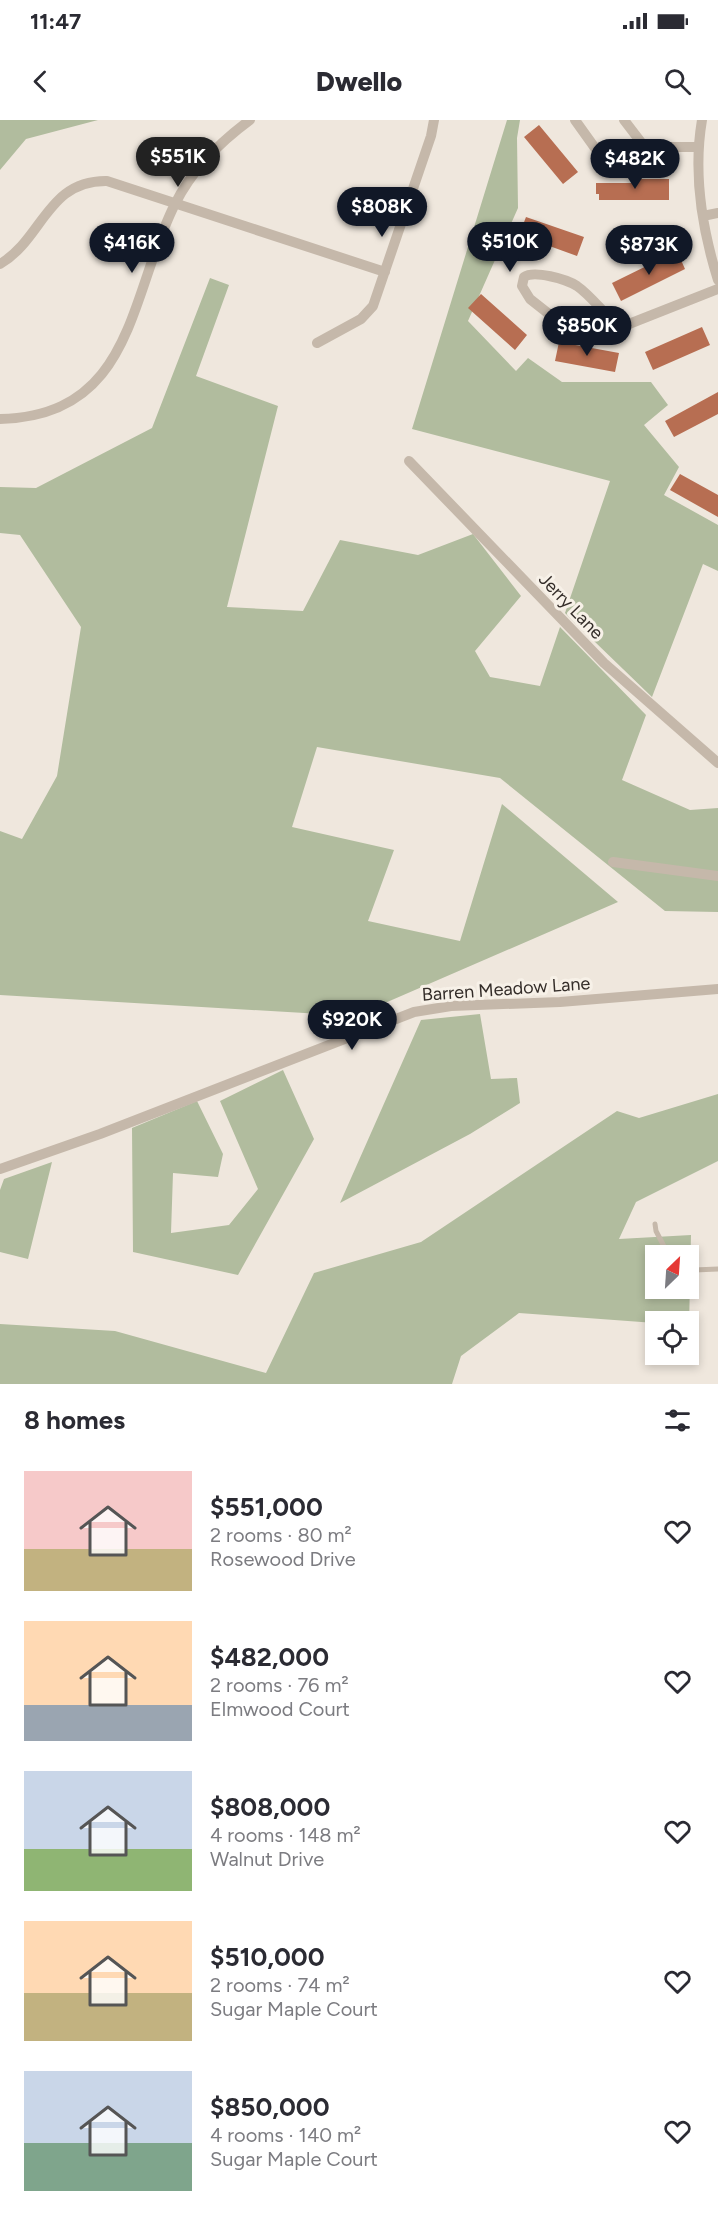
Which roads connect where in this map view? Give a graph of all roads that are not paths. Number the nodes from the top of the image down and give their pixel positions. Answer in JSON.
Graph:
{"nodes":[{"id":1,"x":250,"y":120,"type":"edge"},
{"id":2,"x":434,"y":120,"type":"edge"},
{"id":3,"x":575,"y":120,"type":"edge"},
{"id":4,"x":624,"y":120,"type":"edge"},
{"id":5,"x":702,"y":120,"type":"edge"},
{"id":6,"x":698,"y":147,"type":"junction"},
{"id":7,"x":647,"y":150,"type":"junction"},
{"id":8,"x":176,"y":202,"type":"junction"},
{"id":9,"x":718,"y":213,"type":"edge"},
{"id":10,"x":703,"y":216,"type":"junction"},
{"id":11,"x":0,"y":264,"type":"edge"},
{"id":12,"x":385,"y":272,"type":"junction"},
{"id":13,"x":718,"y":280,"type":"edge"},
{"id":14,"x":718,"y":289,"type":"edge"},
{"id":15,"x":614,"y":322,"type":"junction"},
{"id":16,"x":317,"y":343,"type":"dead end"},
{"id":17,"x":0,"y":419,"type":"edge"},
{"id":18,"x":409,"y":462,"type":"dead end"},
{"id":19,"x":718,"y":763,"type":"edge"},
{"id":20,"x":613,"y":862,"type":"dead end"},
{"id":21,"x":718,"y":876,"type":"edge"},
{"id":22,"x":718,"y":989,"type":"edge"},
{"id":23,"x":0,"y":1169,"type":"edge"},
{"id":24,"x":655,"y":1224,"type":"dead end"},
{"id":25,"x":663,"y":1245,"type":"edge"},
{"id":26,"x":718,"y":1269,"type":"edge"},
{"id":27,"x":699,"y":1270,"type":"edge"}],
"edges":[{"from":1,"to":8,"type":"street"},
{"from":2,"to":12,"type":"street"},
{"from":3,"to":7,"type":"street"},
{"from":4,"to":7,"type":"street"},
{"from":5,"to":6,"type":"street"},
{"from":6,"to":7,"type":"street"},
{"from":6,"to":10,"type":"street"},
{"from":8,"to":11,"type":"street"},
{"from":8,"to":12,"type":"street"},
{"from":8,"to":17,"type":"street"},
{"from":9,"to":10,"type":"street"},
{"from":10,"to":13,"type":"street"},
{"from":12,"to":16,"type":"street"},
{"from":14,"to":15,"type":"street"},
{"from":15,"to":15,"type":"street"},
{"from":18,"to":19,"type":"street","name":"Jerry Lane"},
{"from":20,"to":21,"type":"street"},
{"from":22,"to":23,"type":"street","name":"Barren Meadow Lane"},
{"from":24,"to":25,"type":"lane"},
{"from":26,"to":27,"type":"lane"}]}
